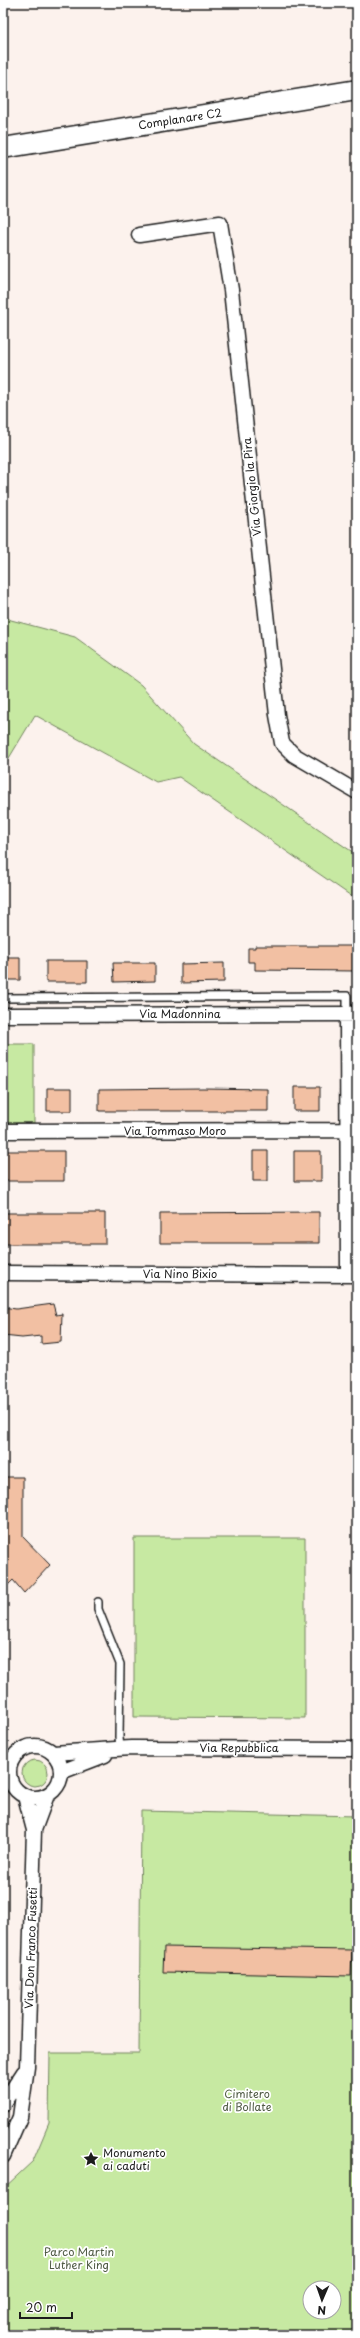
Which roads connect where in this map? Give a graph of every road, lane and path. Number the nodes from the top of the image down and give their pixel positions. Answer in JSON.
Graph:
{"nodes":[{"id":1,"x":357,"y":90,"type":"edge"},
{"id":2,"x":3,"y":148,"type":"edge"},
{"id":3,"x":139,"y":235,"type":"dead end"},
{"id":4,"x":357,"y":792,"type":"edge"},
{"id":5,"x":3,"y":998,"type":"edge"},
{"id":6,"x":352,"y":1014,"type":"edge"},
{"id":7,"x":3,"y":1015,"type":"edge"},
{"id":8,"x":347,"y":1130,"type":"junction"},
{"id":9,"x":3,"y":1131,"type":"edge"},
{"id":10,"x":3,"y":1273,"type":"edge"},
{"id":11,"x":352,"y":1275,"type":"edge"},
{"id":12,"x":98,"y":1602,"type":"dead end"},
{"id":13,"x":120,"y":1749,"type":"junction"},
{"id":14,"x":357,"y":1749,"type":"edge"},
{"id":15,"x":10,"y":1753,"type":"edge"},
{"id":16,"x":53,"y":1753,"type":"junction"},
{"id":17,"x":6,"y":1771,"type":"edge"},
{"id":18,"x":61,"y":1772,"type":"junction"},
{"id":19,"x":47,"y":1795,"type":"junction"},
{"id":20,"x":25,"y":1796,"type":"junction"},
{"id":21,"x":34,"y":1830,"type":"junction"},
{"id":22,"x":27,"y":2066,"type":"junction"},
{"id":23,"x":3,"y":2104,"type":"edge"},
{"id":24,"x":3,"y":2156,"type":"edge"}],
"edges":[{"from":1,"to":2,"type":"street","name":"Complanare C2"},
{"from":3,"to":4,"type":"street","name":"Via Giorgio la Pira"},
{"from":5,"to":6,"type":"lane"},
{"from":6,"to":7,"type":"street","name":"Via Madonnina"},
{"from":6,"to":8,"type":"street"},
{"from":8,"to":9,"type":"street","name":"Via Tommaso Moro"},
{"from":8,"to":11,"type":"street"},
{"from":10,"to":11,"type":"street","name":"Via Nino Bixio"},
{"from":12,"to":13,"type":"lane"},
{"from":13,"to":14,"type":"street","name":"Via Repubblica"},
{"from":13,"to":16,"type":"street","name":"Via Repubblica"},
{"from":13,"to":18,"type":"street","name":"Via Repubblica"},
{"from":15,"to":16,"type":"street"},
{"from":15,"to":17,"type":"street"},
{"from":16,"to":18,"type":"street"},
{"from":17,"to":20,"type":"street"},
{"from":18,"to":19,"type":"street"},
{"from":19,"to":20,"type":"street"},
{"from":19,"to":21,"type":"street","name":"Via Don Franco Fusetti"},
{"from":20,"to":21,"type":"street","name":"Via Don Franco Fusetti"},
{"from":21,"to":22,"type":"street","name":"Via Don Franco Fusetti"},
{"from":22,"to":23,"type":"street"},
{"from":22,"to":24,"type":"street","name":"Via Don Franco Fusetti"}]}
